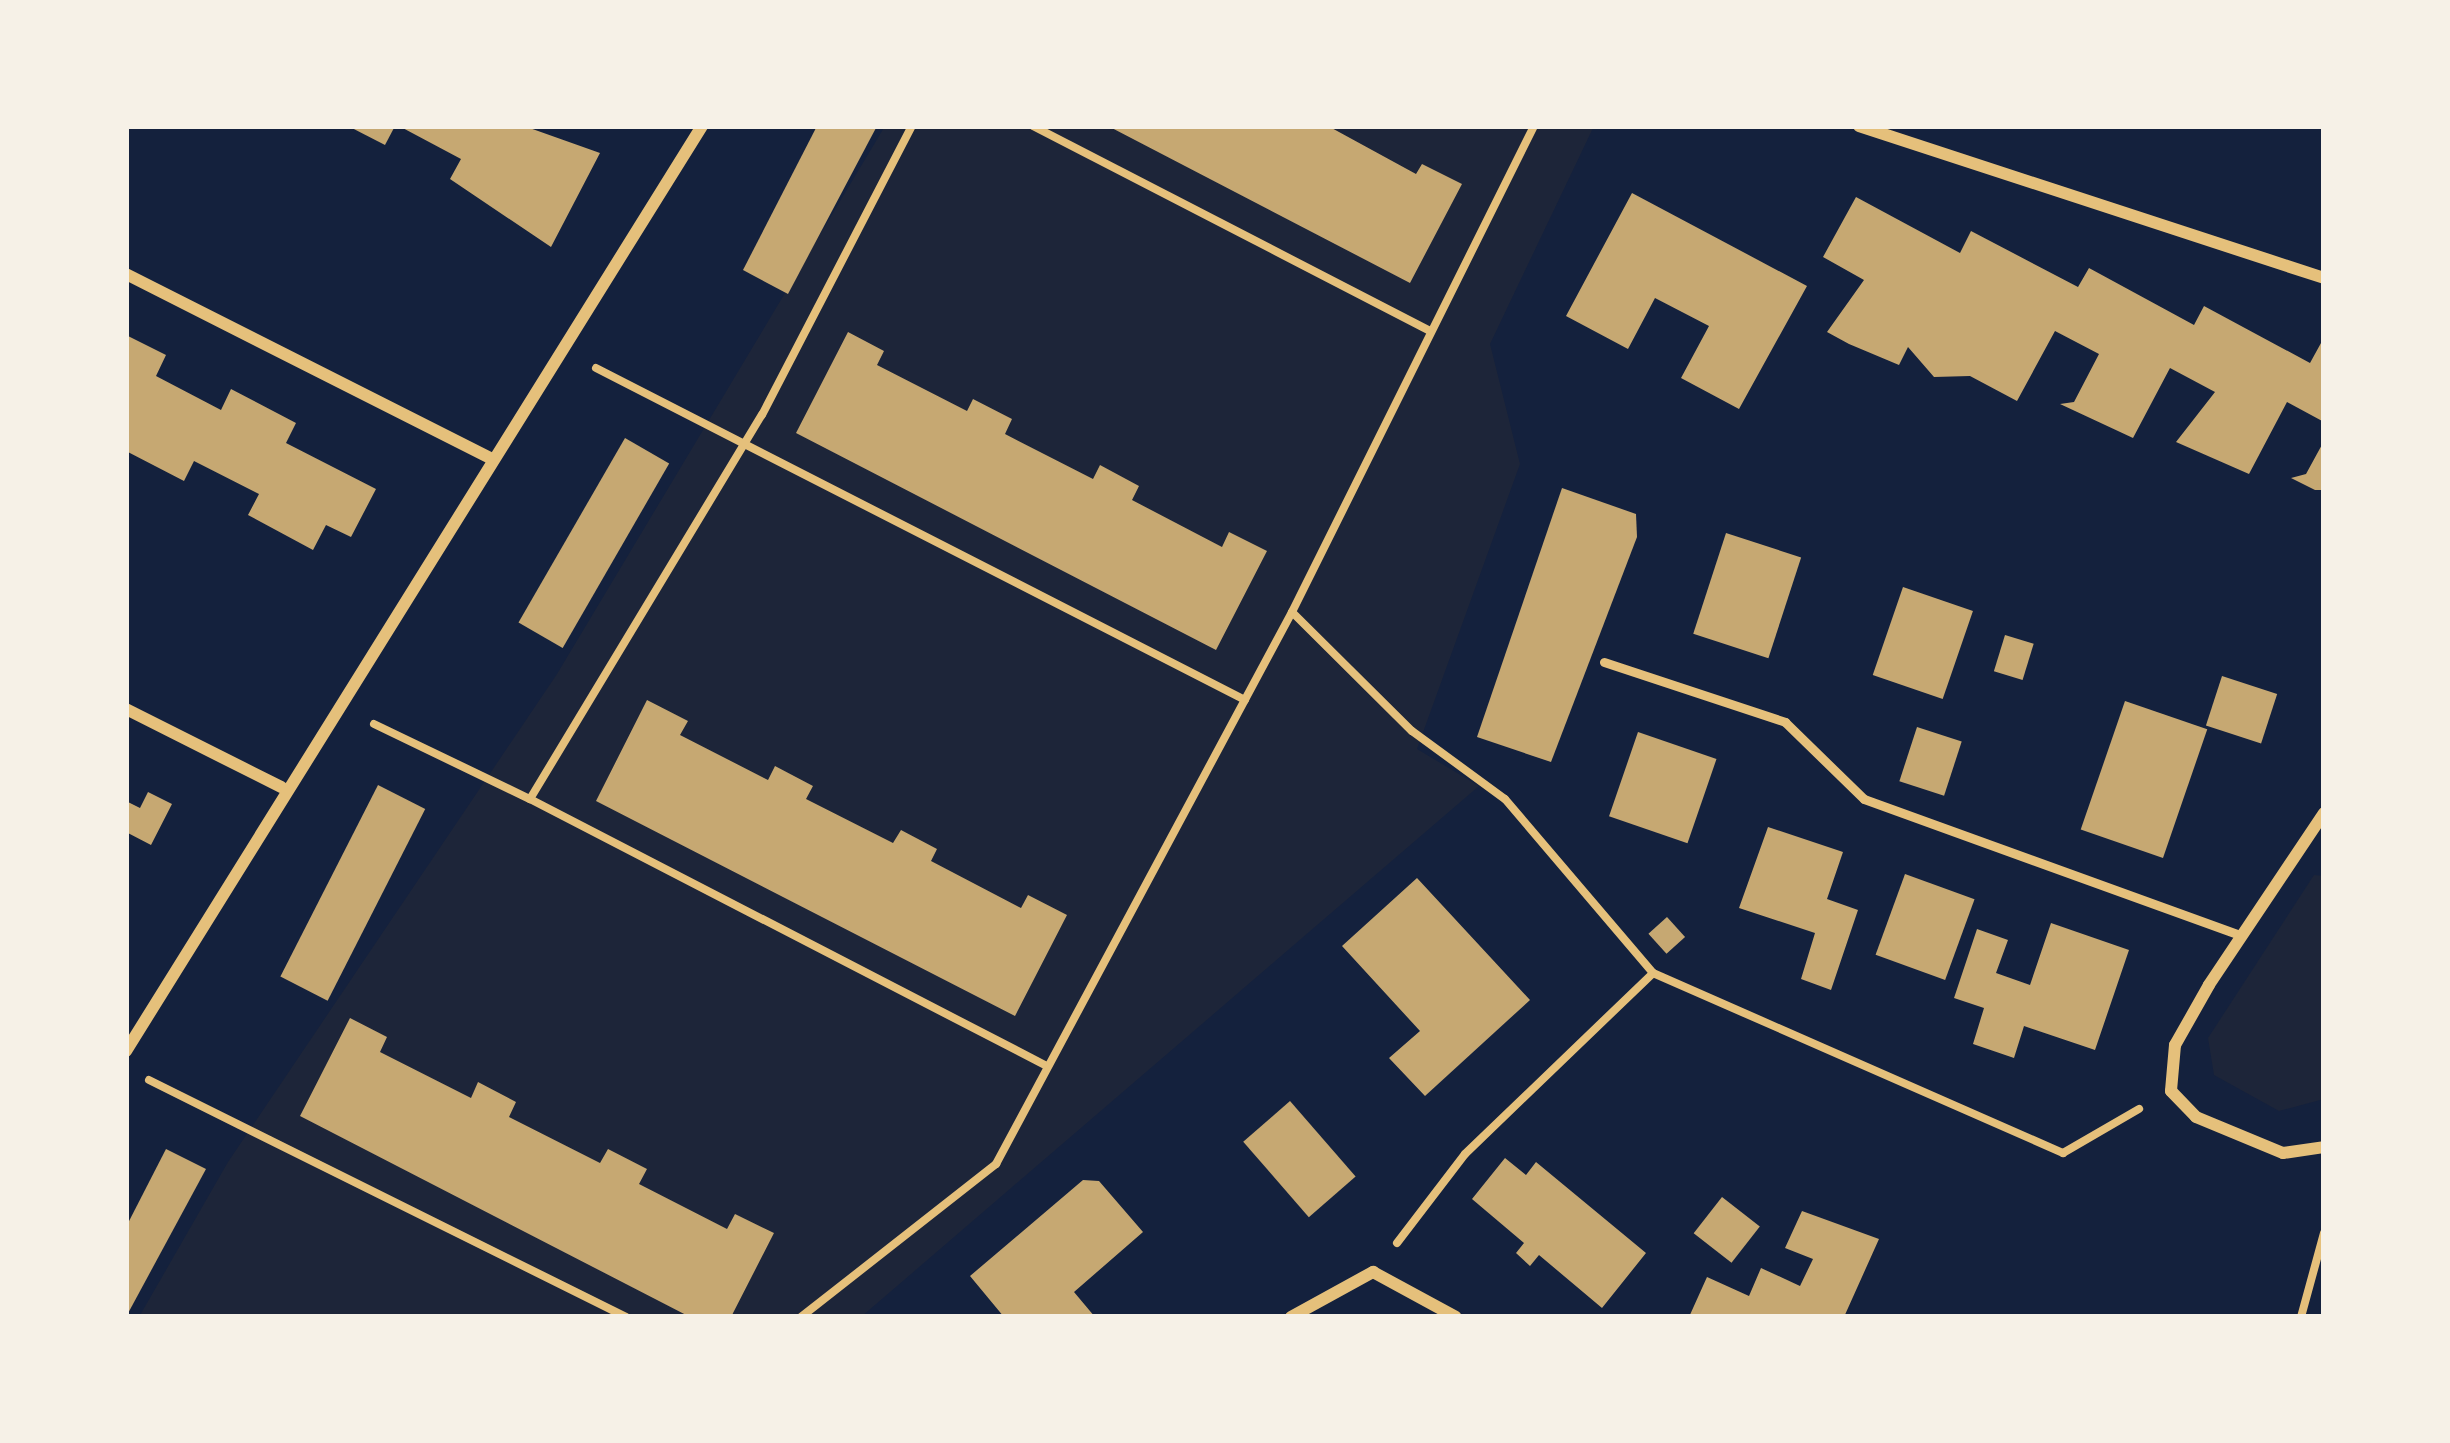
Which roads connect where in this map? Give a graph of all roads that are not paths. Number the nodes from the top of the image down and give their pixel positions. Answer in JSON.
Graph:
{"nodes":[{"id":1,"x":702,"y":126,"type":"edge"},
{"id":2,"x":1859,"y":126,"type":"edge"},
{"id":3,"x":126,"y":274,"type":"edge"},
{"id":4,"x":2324,"y":278,"type":"edge"},
{"id":5,"x":493,"y":459,"type":"junction"},
{"id":6,"x":1604,"y":662,"type":"dead end"},
{"id":7,"x":126,"y":709,"type":"edge"},
{"id":8,"x":281,"y":787,"type":"junction"},
{"id":9,"x":2324,"y":813,"type":"edge"},
{"id":10,"x":2240,"y":935,"type":"junction"},
{"id":11,"x":126,"y":1052,"type":"edge"},
{"id":12,"x":2324,"y":1147,"type":"edge"},
{"id":13,"x":1291,"y":1317,"type":"edge"},
{"id":14,"x":1456,"y":1317,"type":"edge"}],
"edges":[{"from":1,"to":5,"type":"street"},
{"from":2,"to":4,"type":"street"},
{"from":3,"to":5,"type":"street"},
{"from":5,"to":8,"type":"street"},
{"from":6,"to":10,"type":"lane"},
{"from":7,"to":8,"type":"street"},
{"from":8,"to":11,"type":"street"},
{"from":9,"to":10,"type":"street"},
{"from":10,"to":12,"type":"street"},
{"from":13,"to":14,"type":"street"}]}
